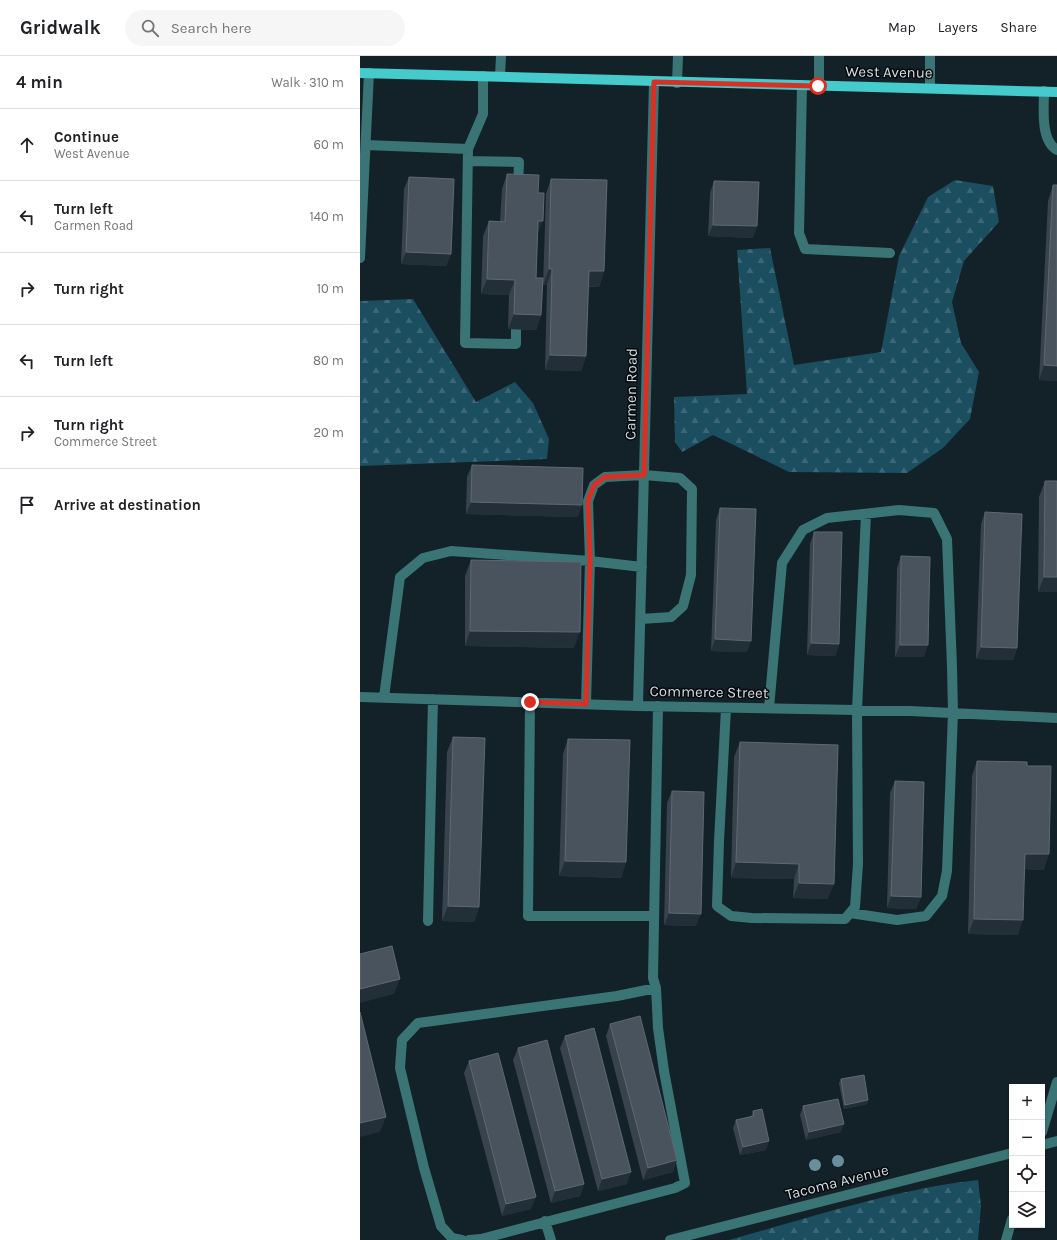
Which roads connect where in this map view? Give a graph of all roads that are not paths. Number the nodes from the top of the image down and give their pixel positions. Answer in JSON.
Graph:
{"nodes":[{"id":1,"x":501,"y":56,"type":"edge"},
{"id":2,"x":678,"y":56,"type":"edge"},
{"id":3,"x":820,"y":56,"type":"edge"},
{"id":4,"x":930,"y":56,"type":"edge"},
{"id":5,"x":364,"y":73,"type":"edge"},
{"id":6,"x":483,"y":76,"type":"junction"},
{"id":7,"x":500,"y":76,"type":"junction"},
{"id":8,"x":654,"y":82,"type":"junction"},
{"id":9,"x":677,"y":82,"type":"junction"},
{"id":10,"x":802,"y":85,"type":"junction"},
{"id":11,"x":818,"y":86,"type":"junction"},
{"id":12,"x":930,"y":88,"type":"junction"},
{"id":13,"x":1044,"y":91,"type":"junction"},
{"id":14,"x":1057,"y":92,"type":"edge"},
{"id":15,"x":366,"y":145,"type":"junction"},
{"id":16,"x":468,"y":149,"type":"junction"},
{"id":17,"x":1057,"y":150,"type":"edge"},
{"id":18,"x":468,"y":161,"type":"junction"},
{"id":19,"x":518,"y":190,"type":"edge"},
{"id":20,"x":890,"y":253,"type":"dead end"},
{"id":21,"x":360,"y":258,"type":"edge"},
{"id":22,"x":516,"y":329,"type":"edge"},
{"id":23,"x":644,"y":475,"type":"junction"},
{"id":24,"x":866,"y":514,"type":"junction"},
{"id":25,"x":590,"y":560,"type":"junction"},
{"id":26,"x":642,"y":567,"type":"junction"},
{"id":27,"x":640,"y":619,"type":"junction"},
{"id":28,"x":360,"y":697,"type":"edge"},
{"id":29,"x":384,"y":697,"type":"junction"},
{"id":30,"x":433,"y":699,"type":"junction"},
{"id":31,"x":530,"y":702,"type":"junction"},
{"id":32,"x":586,"y":704,"type":"junction"},
{"id":33,"x":638,"y":706,"type":"junction"},
{"id":34,"x":658,"y":706,"type":"junction"},
{"id":35,"x":726,"y":708,"type":"junction"},
{"id":36,"x":770,"y":708,"type":"junction"},
{"id":37,"x":857,"y":710,"type":"junction"},
{"id":38,"x":953,"y":713,"type":"junction"},
{"id":39,"x":1057,"y":718,"type":"edge"},
{"id":40,"x":850,"y":913,"type":"junction"},
{"id":41,"x":654,"y":916,"type":"junction"},
{"id":42,"x":428,"y":921,"type":"dead end"},
{"id":43,"x":656,"y":988,"type":"junction"},
{"id":44,"x":1057,"y":1082,"type":"edge"},
{"id":45,"x":1045,"y":1122,"type":"edge"},
{"id":46,"x":1057,"y":1141,"type":"edge"},
{"id":47,"x":1045,"y":1144,"type":"edge"},
{"id":48,"x":1009,"y":1154,"type":"edge"},
{"id":49,"x":545,"y":1221,"type":"junction"},
{"id":50,"x":1009,"y":1228,"type":"edge"},
{"id":51,"x":462,"y":1240,"type":"edge"},
{"id":52,"x":469,"y":1240,"type":"edge"},
{"id":53,"x":551,"y":1240,"type":"edge"},
{"id":54,"x":670,"y":1240,"type":"edge"},
{"id":55,"x":1006,"y":1240,"type":"edge"}],
"edges":[{"from":1,"to":7,"type":"street"},
{"from":2,"to":9,"type":"street"},
{"from":3,"to":11,"type":"street"},
{"from":4,"to":12,"type":"street"},
{"from":5,"to":6,"type":"main road","name":"West Avenue"},
{"from":5,"to":15,"type":"street"},
{"from":6,"to":7,"type":"main road","name":"West Avenue"},
{"from":6,"to":16,"type":"street"},
{"from":7,"to":8,"type":"main road","name":"West Avenue"},
{"from":8,"to":9,"type":"main road","name":"West Avenue"},
{"from":8,"to":23,"type":"street","name":"Carmen Road"},
{"from":9,"to":10,"type":"main road","name":"West Avenue"},
{"from":10,"to":11,"type":"main road","name":"West Avenue"},
{"from":10,"to":20,"type":"street"},
{"from":11,"to":12,"type":"main road","name":"West Avenue"},
{"from":12,"to":13,"type":"main road","name":"West Avenue"},
{"from":13,"to":14,"type":"main road","name":"West Avenue"},
{"from":13,"to":17,"type":"street"},
{"from":15,"to":16,"type":"street"},
{"from":15,"to":21,"type":"street"},
{"from":16,"to":18,"type":"street"},
{"from":18,"to":19,"type":"street"},
{"from":18,"to":22,"type":"street"},
{"from":23,"to":25,"type":"street"},
{"from":23,"to":26,"type":"street","name":"Carmen Road"},
{"from":23,"to":27,"type":"street"},
{"from":24,"to":36,"type":"street"},
{"from":24,"to":37,"type":"street"},
{"from":24,"to":38,"type":"street"},
{"from":25,"to":26,"type":"street"},
{"from":25,"to":29,"type":"street"},
{"from":25,"to":32,"type":"street"},
{"from":26,"to":27,"type":"street","name":"Carmen Road"},
{"from":27,"to":33,"type":"street","name":"Carmen Road"},
{"from":28,"to":29,"type":"street","name":"Commerce Street"},
{"from":29,"to":30,"type":"street","name":"Commerce Street"},
{"from":30,"to":31,"type":"street","name":"Commerce Street"},
{"from":30,"to":42,"type":"street"},
{"from":31,"to":32,"type":"street","name":"Commerce Street"},
{"from":31,"to":41,"type":"street"},
{"from":32,"to":33,"type":"street","name":"Commerce Street"},
{"from":33,"to":34,"type":"street","name":"Commerce Street"},
{"from":34,"to":35,"type":"street","name":"Commerce Street"},
{"from":34,"to":41,"type":"street"},
{"from":35,"to":36,"type":"street","name":"Commerce Street"},
{"from":35,"to":40,"type":"street"},
{"from":36,"to":37,"type":"street","name":"Commerce Street"},
{"from":37,"to":38,"type":"street","name":"Commerce Street"},
{"from":37,"to":40,"type":"street"},
{"from":38,"to":39,"type":"street","name":"Commerce Street"},
{"from":38,"to":40,"type":"street"},
{"from":41,"to":43,"type":"street"},
{"from":43,"to":49,"type":"street"},
{"from":43,"to":51,"type":"street"},
{"from":44,"to":45,"type":"street"},
{"from":46,"to":47,"type":"street"},
{"from":48,"to":54,"type":"street","name":"Tacoma Avenue"},
{"from":49,"to":52,"type":"street"},
{"from":49,"to":53,"type":"street"},
{"from":50,"to":55,"type":"street"}]}
